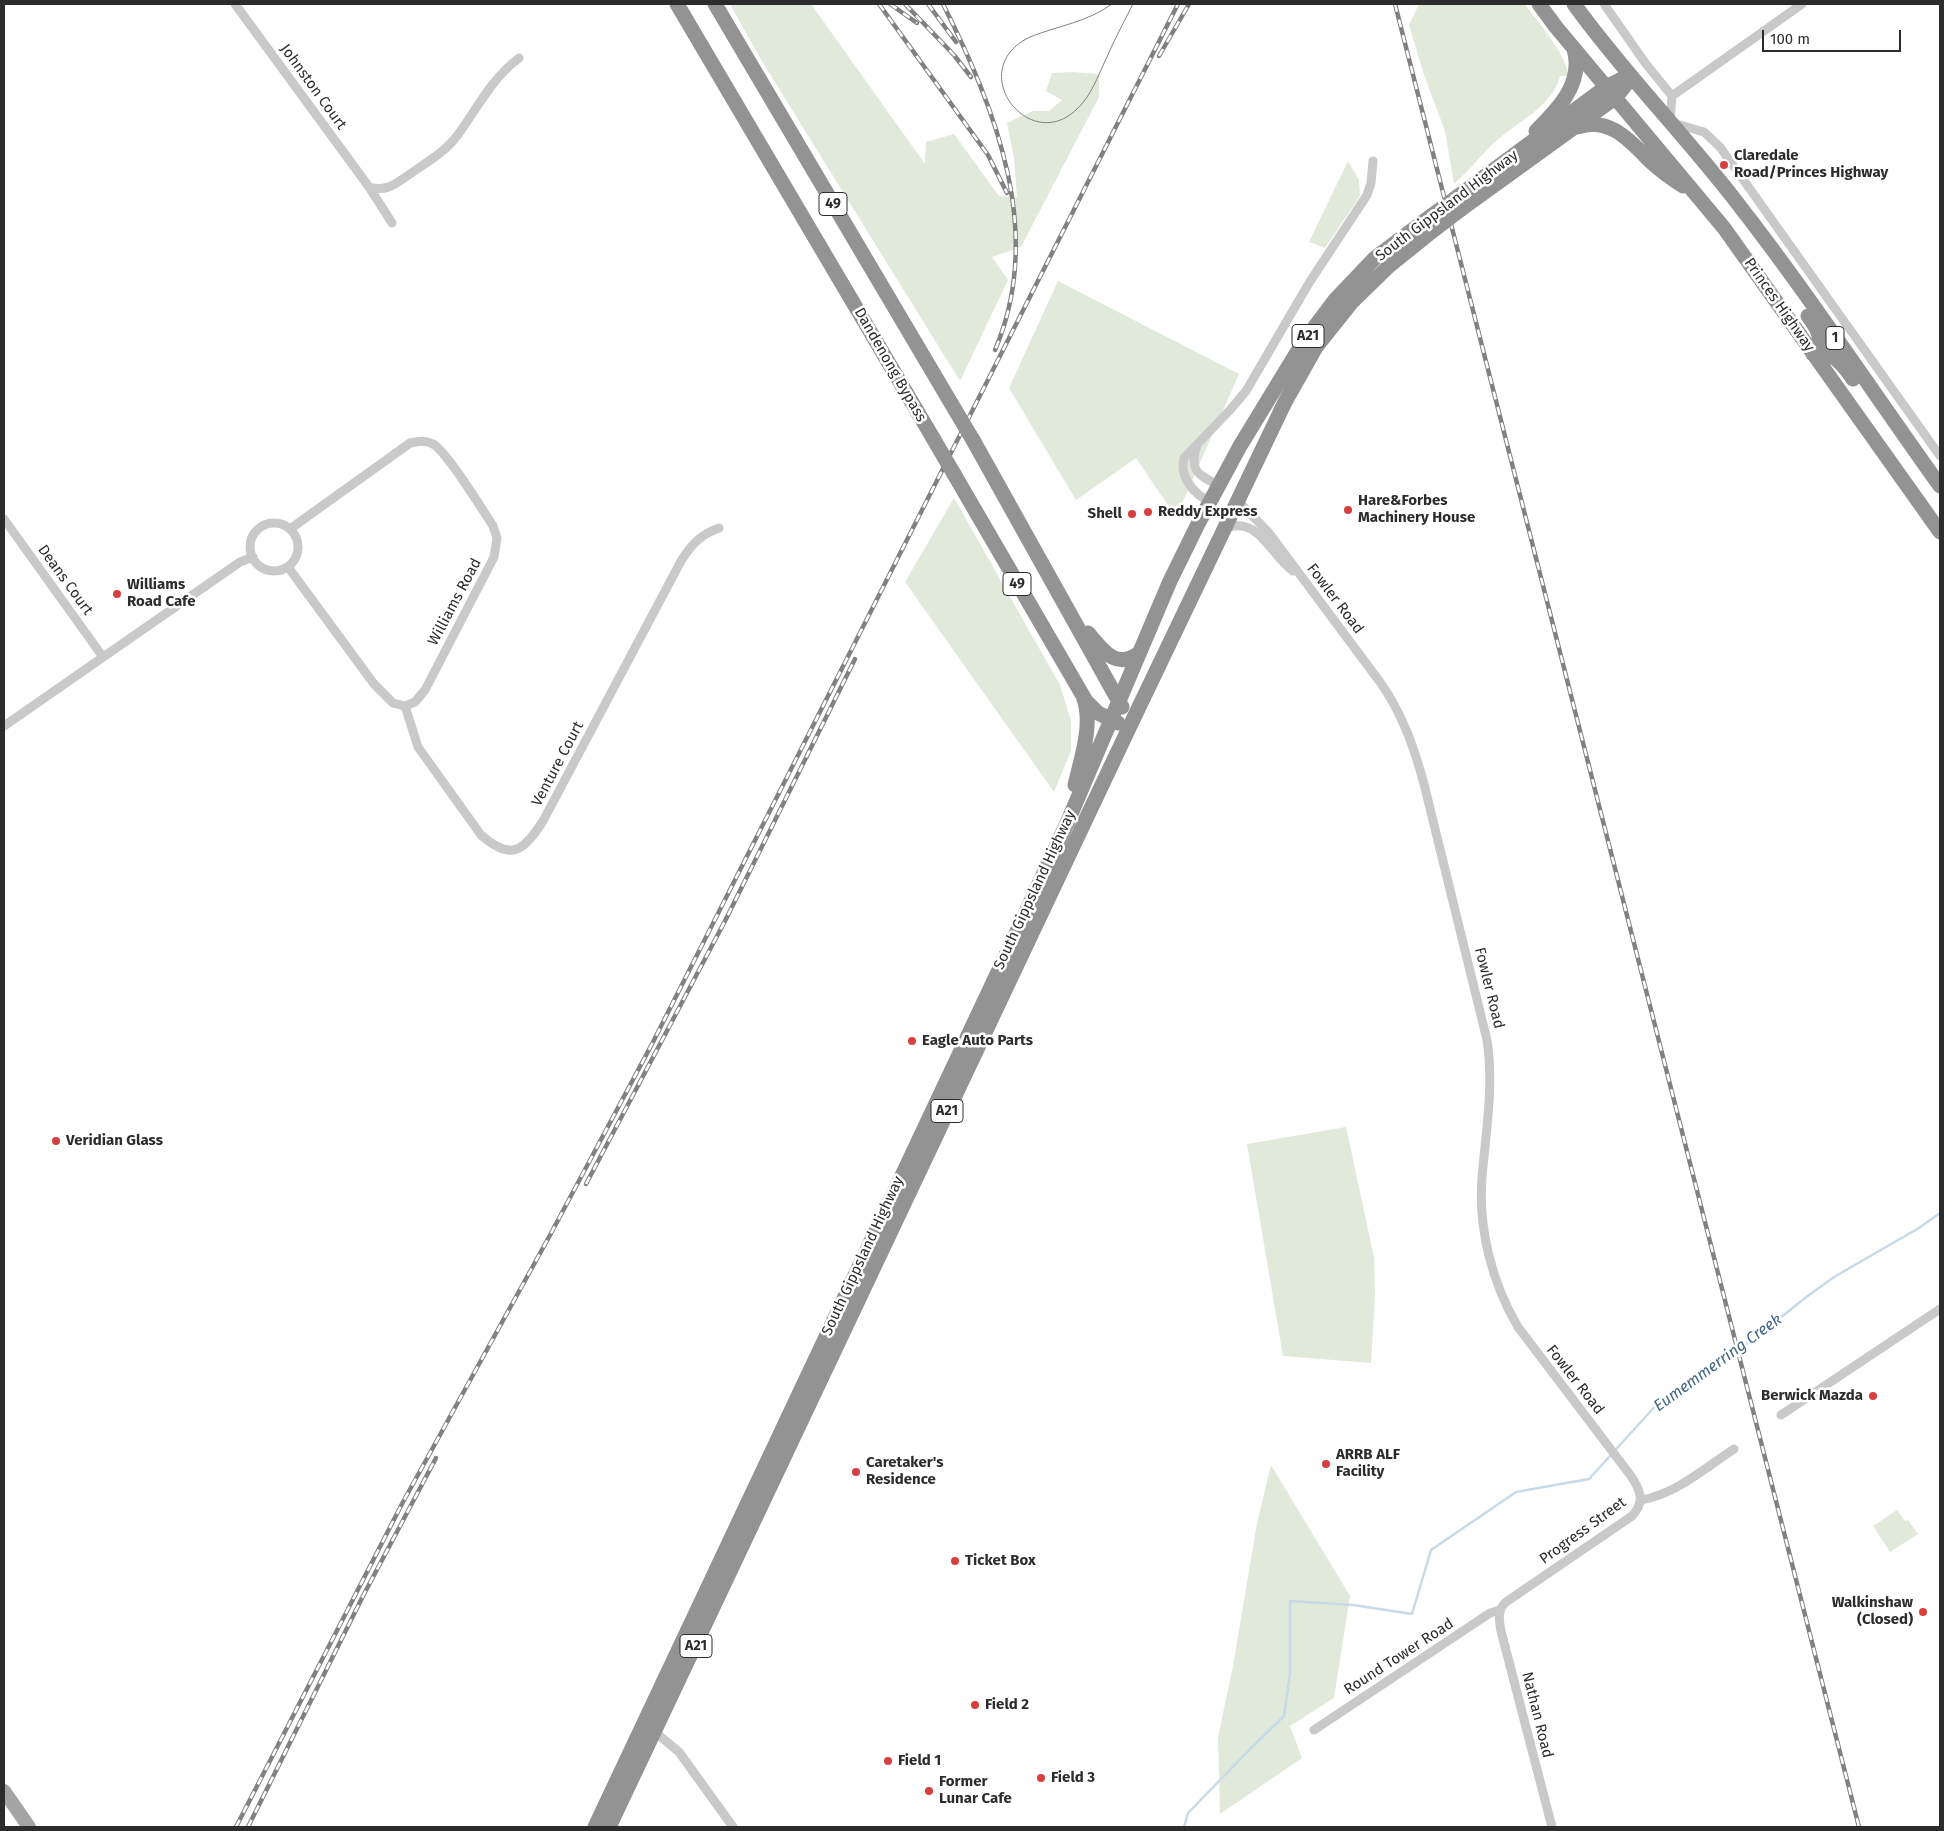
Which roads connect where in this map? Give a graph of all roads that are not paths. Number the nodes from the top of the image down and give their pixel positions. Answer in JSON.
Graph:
{"nodes":[{"id":1,"x":235,"y":4,"type":"edge"},
{"id":2,"x":677,"y":4,"type":"edge"},
{"id":3,"x":715,"y":4,"type":"edge"},
{"id":4,"x":1539,"y":4,"type":"edge"},
{"id":5,"x":1574,"y":4,"type":"edge"},
{"id":6,"x":1604,"y":4,"type":"edge"},
{"id":7,"x":1802,"y":4,"type":"edge"},
{"id":8,"x":1574,"y":49,"type":"junction"},
{"id":9,"x":519,"y":58,"type":"dead end"},
{"id":10,"x":1631,"y":76,"type":"junction"},
{"id":11,"x":1611,"y":92,"type":"junction"},
{"id":12,"x":1672,"y":96,"type":"junction"},
{"id":13,"x":1670,"y":122,"type":"junction"},
{"id":14,"x":1574,"y":128,"type":"junction"},
{"id":15,"x":1373,"y":161,"type":"dead end"},
{"id":16,"x":1709,"y":167,"type":"junction"},
{"id":17,"x":1496,"y":169,"type":"junction"},
{"id":18,"x":369,"y":187,"type":"junction"},
{"id":19,"x":1702,"y":200,"type":"junction"},
{"id":20,"x":1459,"y":204,"type":"junction"},
{"id":21,"x":392,"y":223,"type":"dead end"},
{"id":22,"x":1433,"y":223,"type":"junction"},
{"id":23,"x":1809,"y":300,"type":"junction"},
{"id":24,"x":1835,"y":307,"type":"junction"},
{"id":25,"x":1814,"y":354,"type":"junction"},
{"id":26,"x":1199,"y":443,"type":"junction"},
{"id":27,"x":1940,"y":456,"type":"edge"},
{"id":28,"x":1921,"y":459,"type":"junction"},
{"id":29,"x":1218,"y":485,"type":"junction"},
{"id":30,"x":1940,"y":486,"type":"edge"},
{"id":31,"x":1940,"y":492,"type":"edge"},
{"id":32,"x":1237,"y":500,"type":"junction"},
{"id":33,"x":1210,"y":502,"type":"junction"},
{"id":34,"x":1922,"y":506,"type":"junction"},
{"id":35,"x":4,"y":519,"type":"edge"},
{"id":36,"x":290,"y":528,"type":"junction"},
{"id":37,"x":719,"y":528,"type":"dead end"},
{"id":38,"x":1223,"y":529,"type":"junction"},
{"id":39,"x":1940,"y":532,"type":"edge"},
{"id":40,"x":252,"y":557,"type":"junction"},
{"id":41,"x":288,"y":566,"type":"junction"},
{"id":42,"x":1302,"y":577,"type":"junction"},
{"id":43,"x":1061,"y":601,"type":"junction"},
{"id":44,"x":1140,"y":648,"type":"junction"},
{"id":45,"x":103,"y":657,"type":"junction"},
{"id":46,"x":1082,"y":694,"type":"junction"},
{"id":47,"x":1119,"y":701,"type":"junction"},
{"id":48,"x":404,"y":706,"type":"junction"},
{"id":49,"x":1110,"y":719,"type":"junction"},
{"id":50,"x":1130,"y":725,"type":"junction"},
{"id":51,"x":4,"y":726,"type":"edge"},
{"id":52,"x":1068,"y":820,"type":"junction"},
{"id":53,"x":1021,"y":939,"type":"junction"},
{"id":54,"x":1940,"y":1309,"type":"edge"},
{"id":55,"x":1781,"y":1415,"type":"dead end"},
{"id":56,"x":1734,"y":1448,"type":"dead end"},
{"id":57,"x":1641,"y":1500,"type":"junction"},
{"id":58,"x":1500,"y":1610,"type":"junction"},
{"id":59,"x":1314,"y":1730,"type":"dead end"},
{"id":60,"x":645,"y":1732,"type":"junction"},
{"id":61,"x":4,"y":1791,"type":"edge"},
{"id":62,"x":28,"y":1827,"type":"edge"},
{"id":63,"x":595,"y":1827,"type":"edge"},
{"id":64,"x":609,"y":1827,"type":"edge"},
{"id":65,"x":733,"y":1827,"type":"edge"},
{"id":66,"x":1552,"y":1827,"type":"edge"}],
"edges":[{"from":1,"to":18,"type":"street","name":"Johnston Court"},
{"from":2,"to":46,"type":"highway","name":"Dandenong Bypass","number":"49","bridge":true},
{"from":3,"to":43,"type":"highway","number":"49","bridge":true},
{"from":4,"to":8,"type":"highway","number":"1"},
{"from":5,"to":10,"type":"highway","number":"1"},
{"from":6,"to":12,"type":"street"},
{"from":7,"to":12,"type":"street"},
{"from":8,"to":11,"type":"highway","number":"1"},
{"from":8,"to":17,"type":"highway"},
{"from":9,"to":18,"type":"street"},
{"from":10,"to":11,"type":"highway","name":"South Gippsland Highway"},
{"from":10,"to":13,"type":"highway","name":"Princes Highway","number":"1"},
{"from":11,"to":14,"type":"highway","name":"South Gippsland Highway"},
{"from":11,"to":17,"type":"highway","name":"South Gippsland Highway"},
{"from":11,"to":19,"type":"highway","name":"Princes Highway","number":"1"},
{"from":12,"to":13,"type":"street"},
{"from":13,"to":16,"type":"highway","name":"Princes Highway","number":"1"},
{"from":13,"to":24,"type":"street"},
{"from":14,"to":19,"type":"highway"},
{"from":14,"to":20,"type":"highway","name":"South Gippsland Highway"},
{"from":15,"to":26,"type":"street"},
{"from":16,"to":23,"type":"highway","name":"Princes Highway","number":"1"},
{"from":16,"to":25,"type":"highway"},
{"from":17,"to":20,"type":"highway","name":"South Gippsland Highway"},
{"from":18,"to":21,"type":"street","name":"Johnston Court"},
{"from":19,"to":25,"type":"highway","name":"Princes Highway","number":"1"},
{"from":20,"to":22,"type":"highway","name":"South Gippsland Highway","bridge":true},
{"from":22,"to":29,"type":"highway","name":"South Gippsland Highway","number":"A21"},
{"from":22,"to":32,"type":"highway","name":"South Gippsland Highway","number":"A21"},
{"from":23,"to":24,"type":"street"},
{"from":23,"to":28,"type":"highway","name":"Princes Highway","number":"1"},
{"from":24,"to":27,"type":"street"},
{"from":25,"to":28,"type":"highway"},
{"from":25,"to":34,"type":"highway","name":"Princes Highway","number":"1"},
{"from":26,"to":29,"type":"street"},
{"from":26,"to":33,"type":"street"},
{"from":28,"to":30,"type":"highway","name":"Princes Highway","number":"1"},
{"from":29,"to":32,"type":"highway"},
{"from":29,"to":33,"type":"highway","name":"South Gippsland Highway","number":"A21"},
{"from":31,"to":34,"type":"highway"},
{"from":32,"to":33,"type":"highway"},
{"from":32,"to":38,"type":"highway","name":"South Gippsland Highway","number":"A21"},
{"from":32,"to":42,"type":"street","name":"Fowler Road"},
{"from":33,"to":44,"type":"highway","name":"South Gippsland Highway","number":"A21"},
{"from":34,"to":39,"type":"highway","name":"Princes Highway","number":"1"},
{"from":35,"to":45,"type":"street","name":"Deans Court"},
{"from":36,"to":40,"type":"street"},
{"from":36,"to":41,"type":"street"},
{"from":36,"to":48,"type":"street","name":"Williams Road"},
{"from":37,"to":48,"type":"street","name":"Venture Court"},
{"from":38,"to":42,"type":"street"},
{"from":38,"to":50,"type":"highway","name":"South Gippsland Highway","number":"A21"},
{"from":40,"to":41,"type":"street"},
{"from":40,"to":45,"type":"street"},
{"from":41,"to":48,"type":"street"},
{"from":42,"to":57,"type":"street","name":"Fowler Road"},
{"from":43,"to":44,"type":"highway","number":"49"},
{"from":43,"to":47,"type":"highway","number":"49"},
{"from":44,"to":47,"type":"highway","name":"South Gippsland Highway","number":"A21"},
{"from":45,"to":51,"type":"street"},
{"from":46,"to":49,"type":"highway","name":"Dandenong Bypass","number":"49"},
{"from":46,"to":52,"type":"highway","number":"49"},
{"from":47,"to":49,"type":"highway","name":"South Gippsland Highway","number":"A21"},
{"from":47,"to":50,"type":"highway","number":"49"},
{"from":49,"to":50,"type":"highway","number":"49"},
{"from":49,"to":52,"type":"highway","name":"South Gippsland Highway","number":"A21"},
{"from":50,"to":53,"type":"highway","name":"South Gippsland Highway","number":"A21"},
{"from":52,"to":53,"type":"highway","name":"South Gippsland Highway","number":"A21"},
{"from":53,"to":60,"type":"highway","name":"South Gippsland Highway","number":"A21"},
{"from":54,"to":55,"type":"street"},
{"from":56,"to":57,"type":"street","name":"Progress Street"},
{"from":57,"to":58,"type":"street","name":"Progress Street"},
{"from":58,"to":59,"type":"street","name":"Round Tower Road"},
{"from":58,"to":66,"type":"street","name":"Nathan Road"},
{"from":60,"to":63,"type":"highway","name":"South Gippsland Highway","number":"A21"},
{"from":60,"to":64,"type":"highway","name":"South Gippsland Highway","number":"A21"},
{"from":60,"to":65,"type":"street"},
{"from":61,"to":62,"type":"main road"}]}
